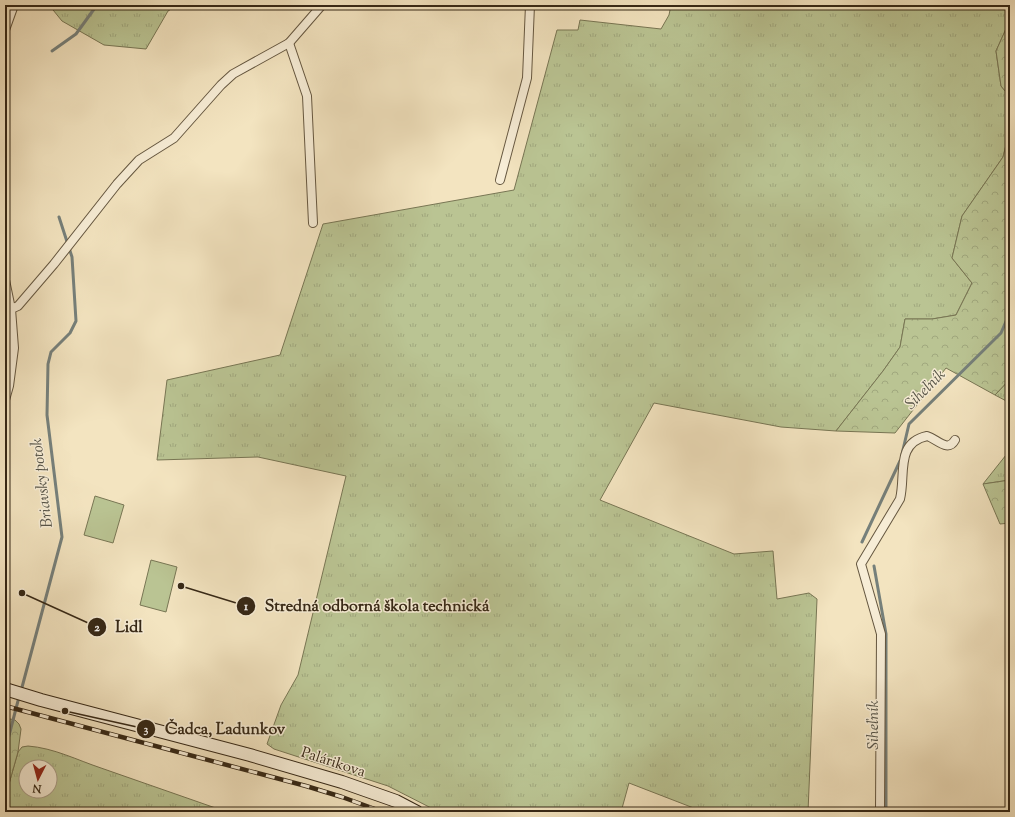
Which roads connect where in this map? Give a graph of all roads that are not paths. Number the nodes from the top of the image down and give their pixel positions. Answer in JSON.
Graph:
{"nodes":[{"id":1,"x":14,"y":5,"type":"edge"},
{"id":2,"x":322,"y":5,"type":"edge"},
{"id":3,"x":530,"y":5,"type":"edge"},
{"id":4,"x":5,"y":30,"type":"edge"},
{"id":5,"x":289,"y":43,"type":"junction"},
{"id":6,"x":500,"y":180,"type":"dead end"},
{"id":7,"x":313,"y":223,"type":"dead end"},
{"id":8,"x":5,"y":280,"type":"edge"},
{"id":9,"x":6,"y":293,"type":"edge"},
{"id":10,"x":11,"y":309,"type":"junction"},
{"id":11,"x":5,"y":400,"type":"edge"},
{"id":12,"x":955,"y":440,"type":"dead end"},
{"id":13,"x":8,"y":690,"type":"edge"},
{"id":14,"x":417,"y":812,"type":"edge"},
{"id":15,"x":880,"y":812,"type":"edge"}],
"edges":[{"from":1,"to":4,"type":"street"},
{"from":2,"to":5,"type":"street"},
{"from":3,"to":6,"type":"street"},
{"from":5,"to":7,"type":"street"},
{"from":5,"to":10,"type":"street"},
{"from":8,"to":9,"type":"street"},
{"from":9,"to":10,"type":"street"},
{"from":10,"to":11,"type":"street"},
{"from":12,"to":15,"type":"street"},
{"from":13,"to":14,"type":"main road","name":"Palárikova"}]}
